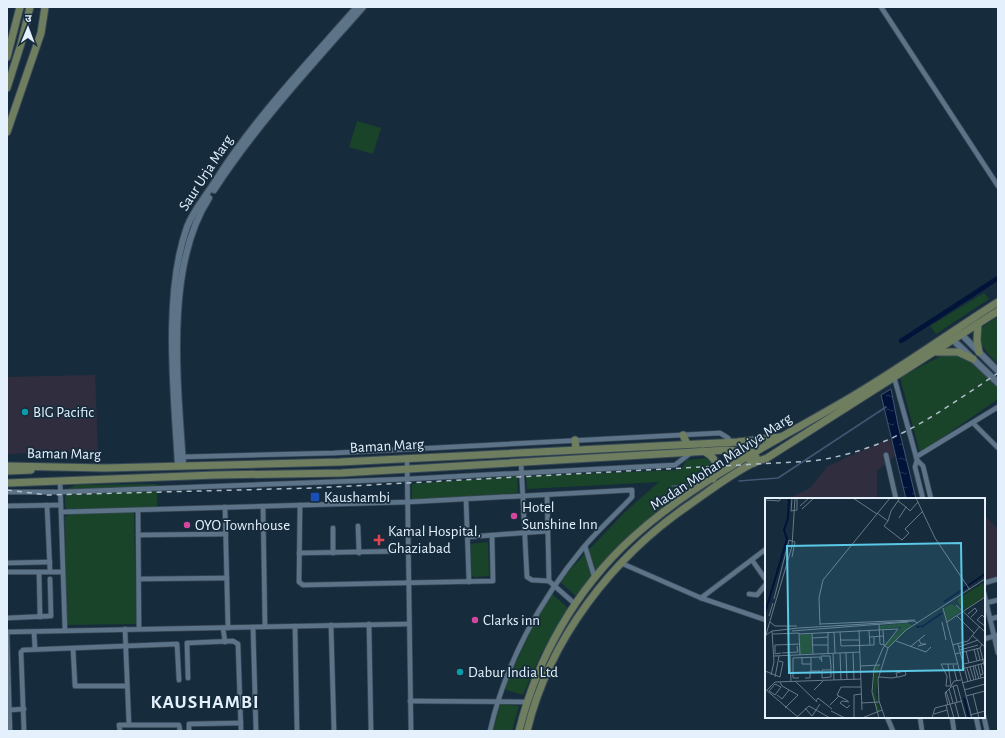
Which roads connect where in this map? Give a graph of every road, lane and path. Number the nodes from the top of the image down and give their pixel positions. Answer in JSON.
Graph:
{"nodes":[{"id":1,"x":20,"y":7,"type":"edge"},
{"id":2,"x":30,"y":7,"type":"edge"},
{"id":3,"x":45,"y":7,"type":"edge"},
{"id":4,"x":357,"y":7,"type":"edge"},
{"id":5,"x":363,"y":7,"type":"edge"},
{"id":6,"x":881,"y":7,"type":"edge"},
{"id":7,"x":7,"y":57,"type":"edge"},
{"id":8,"x":7,"y":88,"type":"edge"},
{"id":9,"x":7,"y":132,"type":"edge"},
{"id":10,"x":245,"y":142,"type":"junction"},
{"id":11,"x":998,"y":186,"type":"edge"},
{"id":12,"x":998,"y":302,"type":"edge"},
{"id":13,"x":998,"y":312,"type":"edge"},
{"id":14,"x":978,"y":324,"type":"junction"},
{"id":15,"x":956,"y":329,"type":"junction"},
{"id":16,"x":948,"y":334,"type":"junction"},
{"id":17,"x":962,"y":335,"type":"junction"},
{"id":18,"x":954,"y":340,"type":"junction"},
{"id":19,"x":934,"y":352,"type":"junction"},
{"id":20,"x":979,"y":352,"type":"junction"},
{"id":21,"x":974,"y":359,"type":"junction"},
{"id":22,"x":998,"y":371,"type":"edge"},
{"id":23,"x":894,"y":378,"type":"junction"},
{"id":24,"x":998,"y":383,"type":"edge"},
{"id":25,"x":998,"y":407,"type":"edge"},
{"id":26,"x":973,"y":423,"type":"junction"},
{"id":27,"x":684,"y":435,"type":"junction"},
{"id":28,"x":780,"y":437,"type":"junction"},
{"id":29,"x":575,"y":440,"type":"junction"},
{"id":30,"x":735,"y":442,"type":"junction"},
{"id":31,"x":687,"y":444,"type":"junction"},
{"id":32,"x":998,"y":448,"type":"edge"},
{"id":33,"x":576,"y":449,"type":"junction"},
{"id":34,"x":539,"y":451,"type":"junction"},
{"id":35,"x":548,"y":451,"type":"junction"},
{"id":36,"x":703,"y":451,"type":"junction"},
{"id":37,"x":693,"y":452,"type":"junction"},
{"id":38,"x":886,"y":455,"type":"dead end"},
{"id":39,"x":750,"y":456,"type":"junction"},
{"id":40,"x":407,"y":458,"type":"junction"},
{"id":41,"x":916,"y":458,"type":"junction"},
{"id":42,"x":559,"y":460,"type":"junction"},
{"id":43,"x":180,"y":461,"type":"junction"},
{"id":44,"x":539,"y":461,"type":"junction"},
{"id":45,"x":521,"y":462,"type":"junction"},
{"id":46,"x":757,"y":462,"type":"junction"},
{"id":47,"x":258,"y":463,"type":"junction"},
{"id":48,"x":269,"y":463,"type":"junction"},
{"id":49,"x":7,"y":466,"type":"edge"},
{"id":50,"x":63,"y":468,"type":"junction"},
{"id":51,"x":407,"y":469,"type":"junction"},
{"id":52,"x":7,"y":471,"type":"edge"},
{"id":53,"x":522,"y":473,"type":"junction"},
{"id":54,"x":258,"y":474,"type":"junction"},
{"id":55,"x":270,"y":474,"type":"junction"},
{"id":56,"x":407,"y":479,"type":"junction"},
{"id":57,"x":60,"y":480,"type":"junction"},
{"id":58,"x":713,"y":480,"type":"junction"},
{"id":59,"x":7,"y":483,"type":"edge"},
{"id":60,"x":7,"y":492,"type":"edge"},
{"id":61,"x":61,"y":492,"type":"junction"},
{"id":62,"x":547,"y":494,"type":"junction"},
{"id":63,"x":523,"y":496,"type":"junction"},
{"id":64,"x":896,"y":498,"type":"edge"},
{"id":65,"x":923,"y":498,"type":"edge"},
{"id":66,"x":931,"y":498,"type":"edge"},
{"id":67,"x":466,"y":499,"type":"junction"},
{"id":68,"x":408,"y":502,"type":"junction"},
{"id":69,"x":47,"y":505,"type":"junction"},
{"id":70,"x":61,"y":505,"type":"junction"},
{"id":71,"x":300,"y":505,"type":"junction"},
{"id":72,"x":7,"y":506,"type":"edge"},
{"id":73,"x":263,"y":506,"type":"junction"},
{"id":74,"x":225,"y":507,"type":"junction"},
{"id":75,"x":138,"y":510,"type":"junction"},
{"id":76,"x":61,"y":512,"type":"junction"},
{"id":77,"x":358,"y":526,"type":"dead end"},
{"id":78,"x":333,"y":528,"type":"dead end"},
{"id":79,"x":548,"y":531,"type":"junction"},
{"id":80,"x":524,"y":533,"type":"junction"},
{"id":81,"x":226,"y":534,"type":"junction"},
{"id":82,"x":138,"y":535,"type":"junction"},
{"id":83,"x":492,"y":535,"type":"junction"},
{"id":84,"x":468,"y":537,"type":"junction"},
{"id":85,"x":585,"y":546,"type":"junction"},
{"id":86,"x":765,"y":550,"type":"edge"},
{"id":87,"x":408,"y":551,"type":"junction"},
{"id":88,"x":299,"y":553,"type":"junction"},
{"id":89,"x":333,"y":553,"type":"junction"},
{"id":90,"x":359,"y":553,"type":"junction"},
{"id":91,"x":752,"y":560,"type":"junction"},
{"id":92,"x":50,"y":562,"type":"junction"},
{"id":93,"x":7,"y":563,"type":"edge"},
{"id":94,"x":621,"y":563,"type":"junction"},
{"id":95,"x":50,"y":571,"type":"junction"},
{"id":96,"x":7,"y":572,"type":"edge"},
{"id":97,"x":39,"y":572,"type":"junction"},
{"id":98,"x":63,"y":572,"type":"junction"},
{"id":99,"x":227,"y":578,"type":"junction"},
{"id":100,"x":50,"y":579,"type":"dead end"},
{"id":101,"x":138,"y":579,"type":"junction"},
{"id":102,"x":595,"y":579,"type":"junction"},
{"id":103,"x":765,"y":579,"type":"edge"},
{"id":104,"x":998,"y":579,"type":"edge"},
{"id":105,"x":549,"y":581,"type":"junction"},
{"id":106,"x":469,"y":582,"type":"junction"},
{"id":107,"x":409,"y":583,"type":"junction"},
{"id":108,"x":985,"y":583,"type":"edge"},
{"id":109,"x":765,"y":585,"type":"edge"},
{"id":110,"x":555,"y":586,"type":"junction"},
{"id":111,"x":749,"y":594,"type":"dead end"},
{"id":112,"x":701,"y":598,"type":"junction"},
{"id":113,"x":985,"y":598,"type":"edge"},
{"id":114,"x":998,"y":600,"type":"edge"},
{"id":115,"x":986,"y":603,"type":"junction"},
{"id":116,"x":575,"y":604,"type":"junction"},
{"id":117,"x":40,"y":617,"type":"junction"},
{"id":118,"x":998,"y":617,"type":"edge"},
{"id":119,"x":7,"y":618,"type":"edge"},
{"id":120,"x":990,"y":619,"type":"junction"},
{"id":121,"x":765,"y":620,"type":"edge"},
{"id":122,"x":369,"y":624,"type":"junction"},
{"id":123,"x":410,"y":624,"type":"junction"},
{"id":124,"x":331,"y":625,"type":"junction"},
{"id":125,"x":265,"y":626,"type":"junction"},
{"id":126,"x":296,"y":626,"type":"junction"},
{"id":127,"x":253,"y":627,"type":"junction"},
{"id":128,"x":226,"y":628,"type":"junction"},
{"id":129,"x":139,"y":629,"type":"junction"},
{"id":130,"x":125,"y":630,"type":"junction"},
{"id":131,"x":65,"y":631,"type":"junction"},
{"id":132,"x":7,"y":632,"type":"edge"},
{"id":133,"x":34,"y":632,"type":"junction"},
{"id":134,"x":996,"y":636,"type":"edge"},
{"id":135,"x":985,"y":639,"type":"edge"},
{"id":136,"x":554,"y":640,"type":"junction"},
{"id":137,"x":225,"y":642,"type":"junction"},
{"id":138,"x":562,"y":644,"type":"junction"},
{"id":139,"x":126,"y":646,"type":"junction"},
{"id":140,"x":73,"y":648,"type":"junction"},
{"id":141,"x":35,"y":649,"type":"junction"},
{"id":142,"x":998,"y":653,"type":"edge"},
{"id":143,"x":188,"y":678,"type":"dead end"},
{"id":144,"x":179,"y":680,"type":"dead end"},
{"id":145,"x":127,"y":686,"type":"junction"},
{"id":146,"x":410,"y":701,"type":"junction"},
{"id":147,"x":498,"y":701,"type":"junction"},
{"id":148,"x":527,"y":702,"type":"junction"},
{"id":149,"x":241,"y":703,"type":"junction"},
{"id":150,"x":255,"y":703,"type":"junction"},
{"id":151,"x":24,"y":709,"type":"junction"},
{"id":152,"x":9,"y":710,"type":"junction"},
{"id":153,"x":887,"y":718,"type":"edge"},
{"id":154,"x":920,"y":718,"type":"edge"},
{"id":155,"x":952,"y":718,"type":"edge"},
{"id":156,"x":976,"y":718,"type":"edge"},
{"id":157,"x":984,"y":718,"type":"edge"},
{"id":158,"x":241,"y":724,"type":"junction"},
{"id":159,"x":128,"y":725,"type":"junction"},
{"id":160,"x":10,"y":731,"type":"edge"},
{"id":161,"x":24,"y":731,"type":"edge"},
{"id":162,"x":120,"y":731,"type":"edge"},
{"id":163,"x":180,"y":731,"type":"edge"},
{"id":164,"x":189,"y":731,"type":"edge"},
{"id":165,"x":241,"y":731,"type":"edge"},
{"id":166,"x":256,"y":731,"type":"edge"},
{"id":167,"x":297,"y":731,"type":"edge"},
{"id":168,"x":334,"y":731,"type":"edge"},
{"id":169,"x":371,"y":731,"type":"edge"},
{"id":170,"x":411,"y":731,"type":"edge"},
{"id":171,"x":490,"y":731,"type":"edge"},
{"id":172,"x":519,"y":731,"type":"edge"},
{"id":173,"x":527,"y":731,"type":"edge"},
{"id":174,"x":893,"y":731,"type":"edge"},
{"id":175,"x":922,"y":731,"type":"edge"},
{"id":176,"x":954,"y":731,"type":"edge"},
{"id":177,"x":979,"y":731,"type":"edge"},
{"id":178,"x":987,"y":731,"type":"edge"}],
"edges":[{"from":1,"to":7,"type":"main road"},
{"from":2,"to":8,"type":"main road"},
{"from":3,"to":9,"type":"main road"},
{"from":4,"to":10,"type":"street","name":"Saur Urja Marg"},
{"from":5,"to":10,"type":"street","name":"Saur Urja Marg"},
{"from":6,"to":11,"type":"street"},
{"from":10,"to":43,"type":"street","name":"Saur Urja Marg"},
{"from":12,"to":15,"type":"main road","name":"Madan Mohan Malviya Marg"},
{"from":13,"to":14,"type":"main road","name":"Madan Mohan Malviya Marg"},
{"from":14,"to":17,"type":"main road","name":"Madan Mohan Malviya Marg"},
{"from":14,"to":20,"type":"main road"},
{"from":15,"to":16,"type":"main road","name":"Madan Mohan Malviya Marg"},
{"from":15,"to":17,"type":"street"},
{"from":16,"to":18,"type":"street"},
{"from":16,"to":28,"type":"main road","name":"Madan Mohan Malviya Marg"},
{"from":17,"to":18,"type":"main road","name":"Madan Mohan Malviya Marg"},
{"from":17,"to":20,"type":"street"},
{"from":18,"to":19,"type":"main road","name":"Madan Mohan Malviya Marg"},
{"from":18,"to":21,"type":"street"},
{"from":19,"to":21,"type":"main road"},
{"from":19,"to":23,"type":"main road","name":"Madan Mohan Malviya Marg"},
{"from":20,"to":22,"type":"street"},
{"from":21,"to":24,"type":"street"},
{"from":23,"to":41,"type":"street"},
{"from":23,"to":46,"type":"main road","name":"Madan Mohan Malviya Marg"},
{"from":25,"to":26,"type":"street"},
{"from":26,"to":32,"type":"street"},
{"from":26,"to":41,"type":"street"},
{"from":27,"to":29,"type":"street"},
{"from":27,"to":30,"type":"street"},
{"from":27,"to":31,"type":"main road"},
{"from":28,"to":30,"type":"main road"},
{"from":28,"to":39,"type":"main road","name":"Madan Mohan Malviya Marg"},
{"from":29,"to":33,"type":"main road"},
{"from":29,"to":43,"type":"street"},
{"from":30,"to":31,"type":"main road","name":"Baman Marg"},
{"from":30,"to":39,"type":"main road","name":"Baman Marg"},
{"from":31,"to":33,"type":"main road","name":"Baman Marg"},
{"from":33,"to":35,"type":"main road","name":"Baman Marg"},
{"from":34,"to":35,"type":"main road","name":"Baman Marg"},
{"from":34,"to":40,"type":"main road","name":"Baman Marg"},
{"from":34,"to":44,"type":"main road"},
{"from":35,"to":42,"type":"main road"},
{"from":36,"to":37,"type":"main road","name":"Baman Marg"},
{"from":36,"to":39,"type":"main road","name":"Baman Marg"},
{"from":36,"to":58,"type":"main road"},
{"from":37,"to":42,"type":"main road","name":"Baman Marg"},
{"from":37,"to":53,"type":"street"},
{"from":38,"to":64,"type":"street"},
{"from":39,"to":46,"type":"main road","name":"Baman Marg"},
{"from":39,"to":58,"type":"main road","name":"Madan Mohan Malviya Marg"},
{"from":40,"to":48,"type":"main road","name":"Baman Marg"},
{"from":40,"to":51,"type":"street"},
{"from":41,"to":65,"type":"street"},
{"from":41,"to":66,"type":"street"},
{"from":42,"to":44,"type":"main road","name":"Baman Marg"},
{"from":43,"to":47,"type":"main road","name":"Baman Marg"},
{"from":43,"to":50,"type":"main road","name":"Baman Marg"},
{"from":44,"to":45,"type":"main road","name":"Baman Marg"},
{"from":45,"to":51,"type":"main road","name":"Baman Marg"},
{"from":45,"to":53,"type":"street"},
{"from":46,"to":94,"type":"main road","name":"Madan Mohan Malviya Marg"},
{"from":47,"to":48,"type":"main road","name":"Baman Marg"},
{"from":47,"to":54,"type":"main road"},
{"from":48,"to":55,"type":"main road"},
{"from":49,"to":50,"type":"main road","name":"Baman Marg"},
{"from":50,"to":52,"type":"main road"},
{"from":51,"to":55,"type":"main road","name":"Baman Marg"},
{"from":51,"to":56,"type":"street"},
{"from":53,"to":56,"type":"street"},
{"from":53,"to":63,"type":"street"},
{"from":54,"to":55,"type":"main road","name":"Baman Marg"},
{"from":54,"to":57,"type":"main road","name":"Baman Marg"},
{"from":56,"to":61,"type":"street"},
{"from":56,"to":68,"type":"street"},
{"from":57,"to":59,"type":"main road","name":"Baman Marg"},
{"from":57,"to":61,"type":"street"},
{"from":58,"to":102,"type":"main road","name":"Madan Mohan Malviya Marg"},
{"from":60,"to":61,"type":"street"},
{"from":61,"to":70,"type":"street"},
{"from":62,"to":63,"type":"street"},
{"from":62,"to":79,"type":"street"},
{"from":62,"to":85,"type":"street"},
{"from":63,"to":67,"type":"street"},
{"from":63,"to":80,"type":"street"},
{"from":67,"to":68,"type":"street"},
{"from":67,"to":84,"type":"street"},
{"from":68,"to":71,"type":"street"},
{"from":68,"to":87,"type":"street"},
{"from":69,"to":70,"type":"street"},
{"from":69,"to":72,"type":"street"},
{"from":69,"to":92,"type":"street"},
{"from":70,"to":76,"type":"street"},
{"from":71,"to":73,"type":"street"},
{"from":71,"to":88,"type":"street"},
{"from":73,"to":74,"type":"street"},
{"from":73,"to":125,"type":"street"},
{"from":74,"to":75,"type":"street"},
{"from":74,"to":81,"type":"street"},
{"from":75,"to":76,"type":"street"},
{"from":75,"to":82,"type":"street"},
{"from":76,"to":98,"type":"street"},
{"from":77,"to":90,"type":"street"},
{"from":78,"to":89,"type":"street"},
{"from":79,"to":80,"type":"street"},
{"from":79,"to":105,"type":"street"},
{"from":80,"to":83,"type":"street"},
{"from":80,"to":105,"type":"street"},
{"from":81,"to":82,"type":"street"},
{"from":81,"to":99,"type":"street"},
{"from":82,"to":101,"type":"street"},
{"from":83,"to":84,"type":"street"},
{"from":83,"to":106,"type":"street"},
{"from":84,"to":106,"type":"street"},
{"from":85,"to":102,"type":"street"},
{"from":85,"to":110,"type":"street"},
{"from":86,"to":91,"type":"street"},
{"from":87,"to":90,"type":"street"},
{"from":87,"to":107,"type":"street"},
{"from":88,"to":89,"type":"street"},
{"from":88,"to":107,"type":"street"},
{"from":89,"to":90,"type":"street"},
{"from":91,"to":103,"type":"street"},
{"from":91,"to":112,"type":"street"},
{"from":92,"to":93,"type":"street"},
{"from":92,"to":95,"type":"street"},
{"from":94,"to":112,"type":"street"},
{"from":94,"to":138,"type":"main road","name":"Madan Mohan Malviya Marg"},
{"from":95,"to":97,"type":"street"},
{"from":95,"to":98,"type":"street"},
{"from":96,"to":97,"type":"street"},
{"from":97,"to":117,"type":"street"},
{"from":98,"to":131,"type":"street"},
{"from":99,"to":101,"type":"street"},
{"from":99,"to":128,"type":"street"},
{"from":100,"to":117,"type":"street"},
{"from":101,"to":129,"type":"street"},
{"from":102,"to":116,"type":"main road","name":"Madan Mohan Malviya Marg"},
{"from":104,"to":108,"type":"street"},
{"from":105,"to":110,"type":"street"},
{"from":106,"to":107,"type":"street"},
{"from":107,"to":123,"type":"street"},
{"from":109,"to":111,"type":"street"},
{"from":110,"to":116,"type":"street"},
{"from":110,"to":147,"type":"street"},
{"from":112,"to":121,"type":"street"},
{"from":113,"to":115,"type":"street"},
{"from":114,"to":115,"type":"street"},
{"from":115,"to":120,"type":"street"},
{"from":116,"to":136,"type":"main road","name":"Madan Mohan Malviya Marg"},
{"from":117,"to":119,"type":"street"},
{"from":118,"to":120,"type":"street"},
{"from":120,"to":134,"type":"street"},
{"from":122,"to":123,"type":"street"},
{"from":122,"to":124,"type":"street"},
{"from":122,"to":169,"type":"street"},
{"from":123,"to":146,"type":"street"},
{"from":124,"to":126,"type":"street"},
{"from":124,"to":168,"type":"street"},
{"from":125,"to":126,"type":"street"},
{"from":125,"to":127,"type":"street"},
{"from":126,"to":167,"type":"street"},
{"from":127,"to":128,"type":"street"},
{"from":127,"to":150,"type":"street"},
{"from":128,"to":129,"type":"street"},
{"from":128,"to":137,"type":"street"},
{"from":129,"to":130,"type":"street"},
{"from":130,"to":131,"type":"street"},
{"from":130,"to":139,"type":"street"},
{"from":131,"to":133,"type":"street"},
{"from":132,"to":133,"type":"street"},
{"from":132,"to":152,"type":"street"},
{"from":133,"to":141,"type":"street"},
{"from":134,"to":135,"type":"street"},
{"from":134,"to":142,"type":"street"},
{"from":136,"to":138,"type":"main road"},
{"from":136,"to":148,"type":"main road","name":"Madan Mohan Malviya Marg"},
{"from":137,"to":143,"type":"street"},
{"from":137,"to":149,"type":"street"},
{"from":138,"to":173,"type":"main road","name":"Madan Mohan Malviya Marg"},
{"from":139,"to":140,"type":"street"},
{"from":139,"to":144,"type":"street"},
{"from":139,"to":145,"type":"street"},
{"from":140,"to":141,"type":"street"},
{"from":140,"to":145,"type":"street"},
{"from":141,"to":151,"type":"street"},
{"from":145,"to":159,"type":"street"},
{"from":146,"to":147,"type":"street"},
{"from":146,"to":170,"type":"street"},
{"from":147,"to":148,"type":"street"},
{"from":147,"to":171,"type":"street"},
{"from":148,"to":172,"type":"main road","name":"Madan Mohan Malviya Marg"},
{"from":149,"to":150,"type":"street"},
{"from":149,"to":158,"type":"street"},
{"from":150,"to":166,"type":"street"},
{"from":151,"to":152,"type":"street"},
{"from":151,"to":161,"type":"street"},
{"from":152,"to":160,"type":"street"},
{"from":153,"to":174,"type":"street"},
{"from":154,"to":175,"type":"street"},
{"from":155,"to":176,"type":"street"},
{"from":156,"to":177,"type":"street"},
{"from":157,"to":178,"type":"street"},
{"from":158,"to":164,"type":"street"},
{"from":158,"to":165,"type":"street"},
{"from":159,"to":162,"type":"street"},
{"from":159,"to":163,"type":"street"}]}
